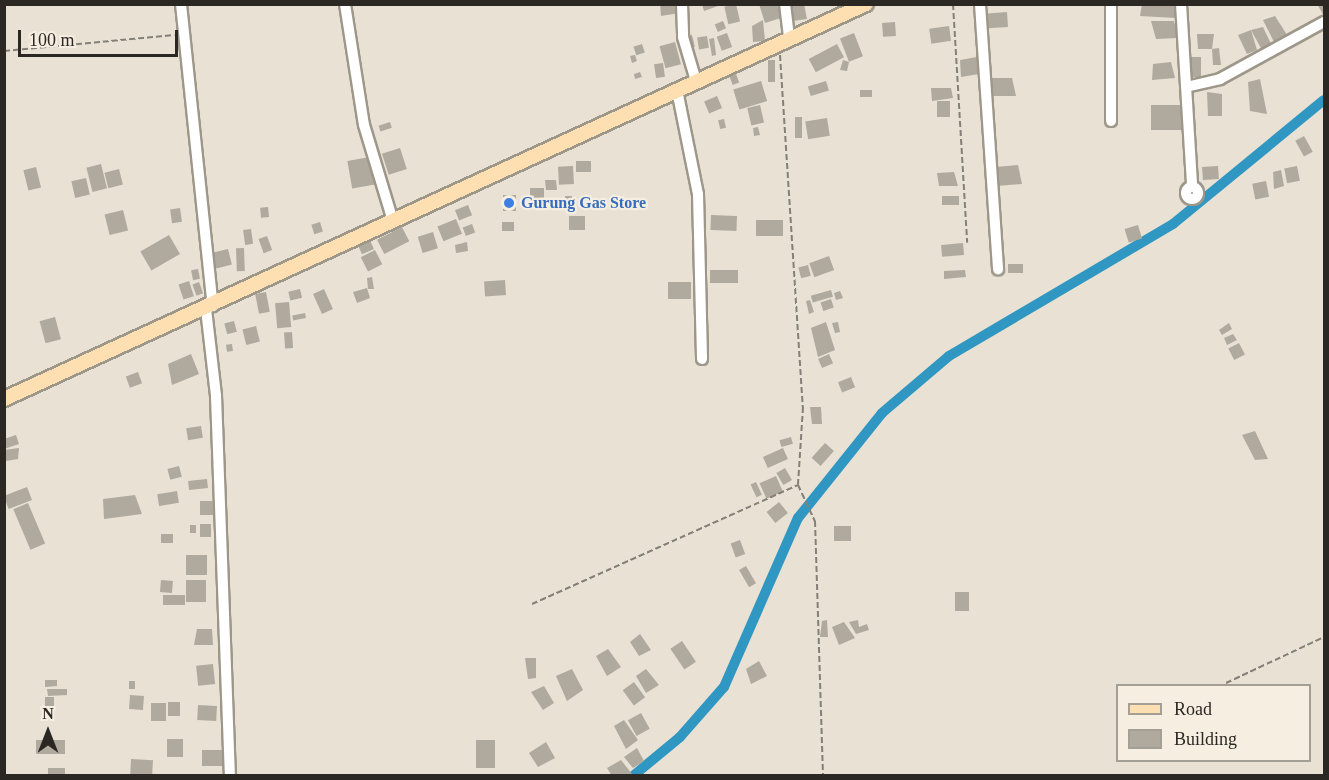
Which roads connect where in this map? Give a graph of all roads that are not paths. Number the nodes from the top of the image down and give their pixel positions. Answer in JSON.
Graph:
{"nodes":[{"id":1,"x":181,"y":4,"type":"edge"},
{"id":2,"x":345,"y":4,"type":"edge"},
{"id":3,"x":682,"y":4,"type":"edge"},
{"id":4,"x":785,"y":4,"type":"edge"},
{"id":5,"x":866,"y":4,"type":"edge"},
{"id":6,"x":980,"y":4,"type":"edge"},
{"id":7,"x":1110,"y":4,"type":"edge"},
{"id":8,"x":1181,"y":4,"type":"edge"},
{"id":9,"x":1324,"y":22,"type":"edge"},
{"id":10,"x":784,"y":40,"type":"junction"},
{"id":11,"x":696,"y":81,"type":"junction"},
{"id":12,"x":1186,"y":87,"type":"junction"},
{"id":13,"x":677,"y":90,"type":"junction"},
{"id":14,"x":1111,"y":121,"type":"dead end"},
{"id":15,"x":1192,"y":186,"type":"dead end"},
{"id":16,"x":392,"y":218,"type":"junction"},
{"id":17,"x":998,"y":269,"type":"dead end"},
{"id":18,"x":210,"y":307,"type":"junction"},
{"id":19,"x":702,"y":359,"type":"dead end"},
{"id":20,"x":4,"y":399,"type":"edge"},
{"id":21,"x":230,"y":776,"type":"edge"}],
"edges":[{"from":1,"to":18,"type":"street"},
{"from":2,"to":16,"type":"street"},
{"from":3,"to":11,"type":"street"},
{"from":4,"to":10,"type":"street"},
{"from":5,"to":10,"type":"main road"},
{"from":6,"to":17,"type":"street"},
{"from":7,"to":14,"type":"street"},
{"from":8,"to":12,"type":"street"},
{"from":9,"to":12,"type":"street"},
{"from":10,"to":11,"type":"main road"},
{"from":11,"to":13,"type":"main road"},
{"from":12,"to":15,"type":"street"},
{"from":13,"to":16,"type":"main road"},
{"from":13,"to":19,"type":"street"},
{"from":16,"to":18,"type":"main road"},
{"from":18,"to":20,"type":"main road"},
{"from":18,"to":21,"type":"street"}]}
